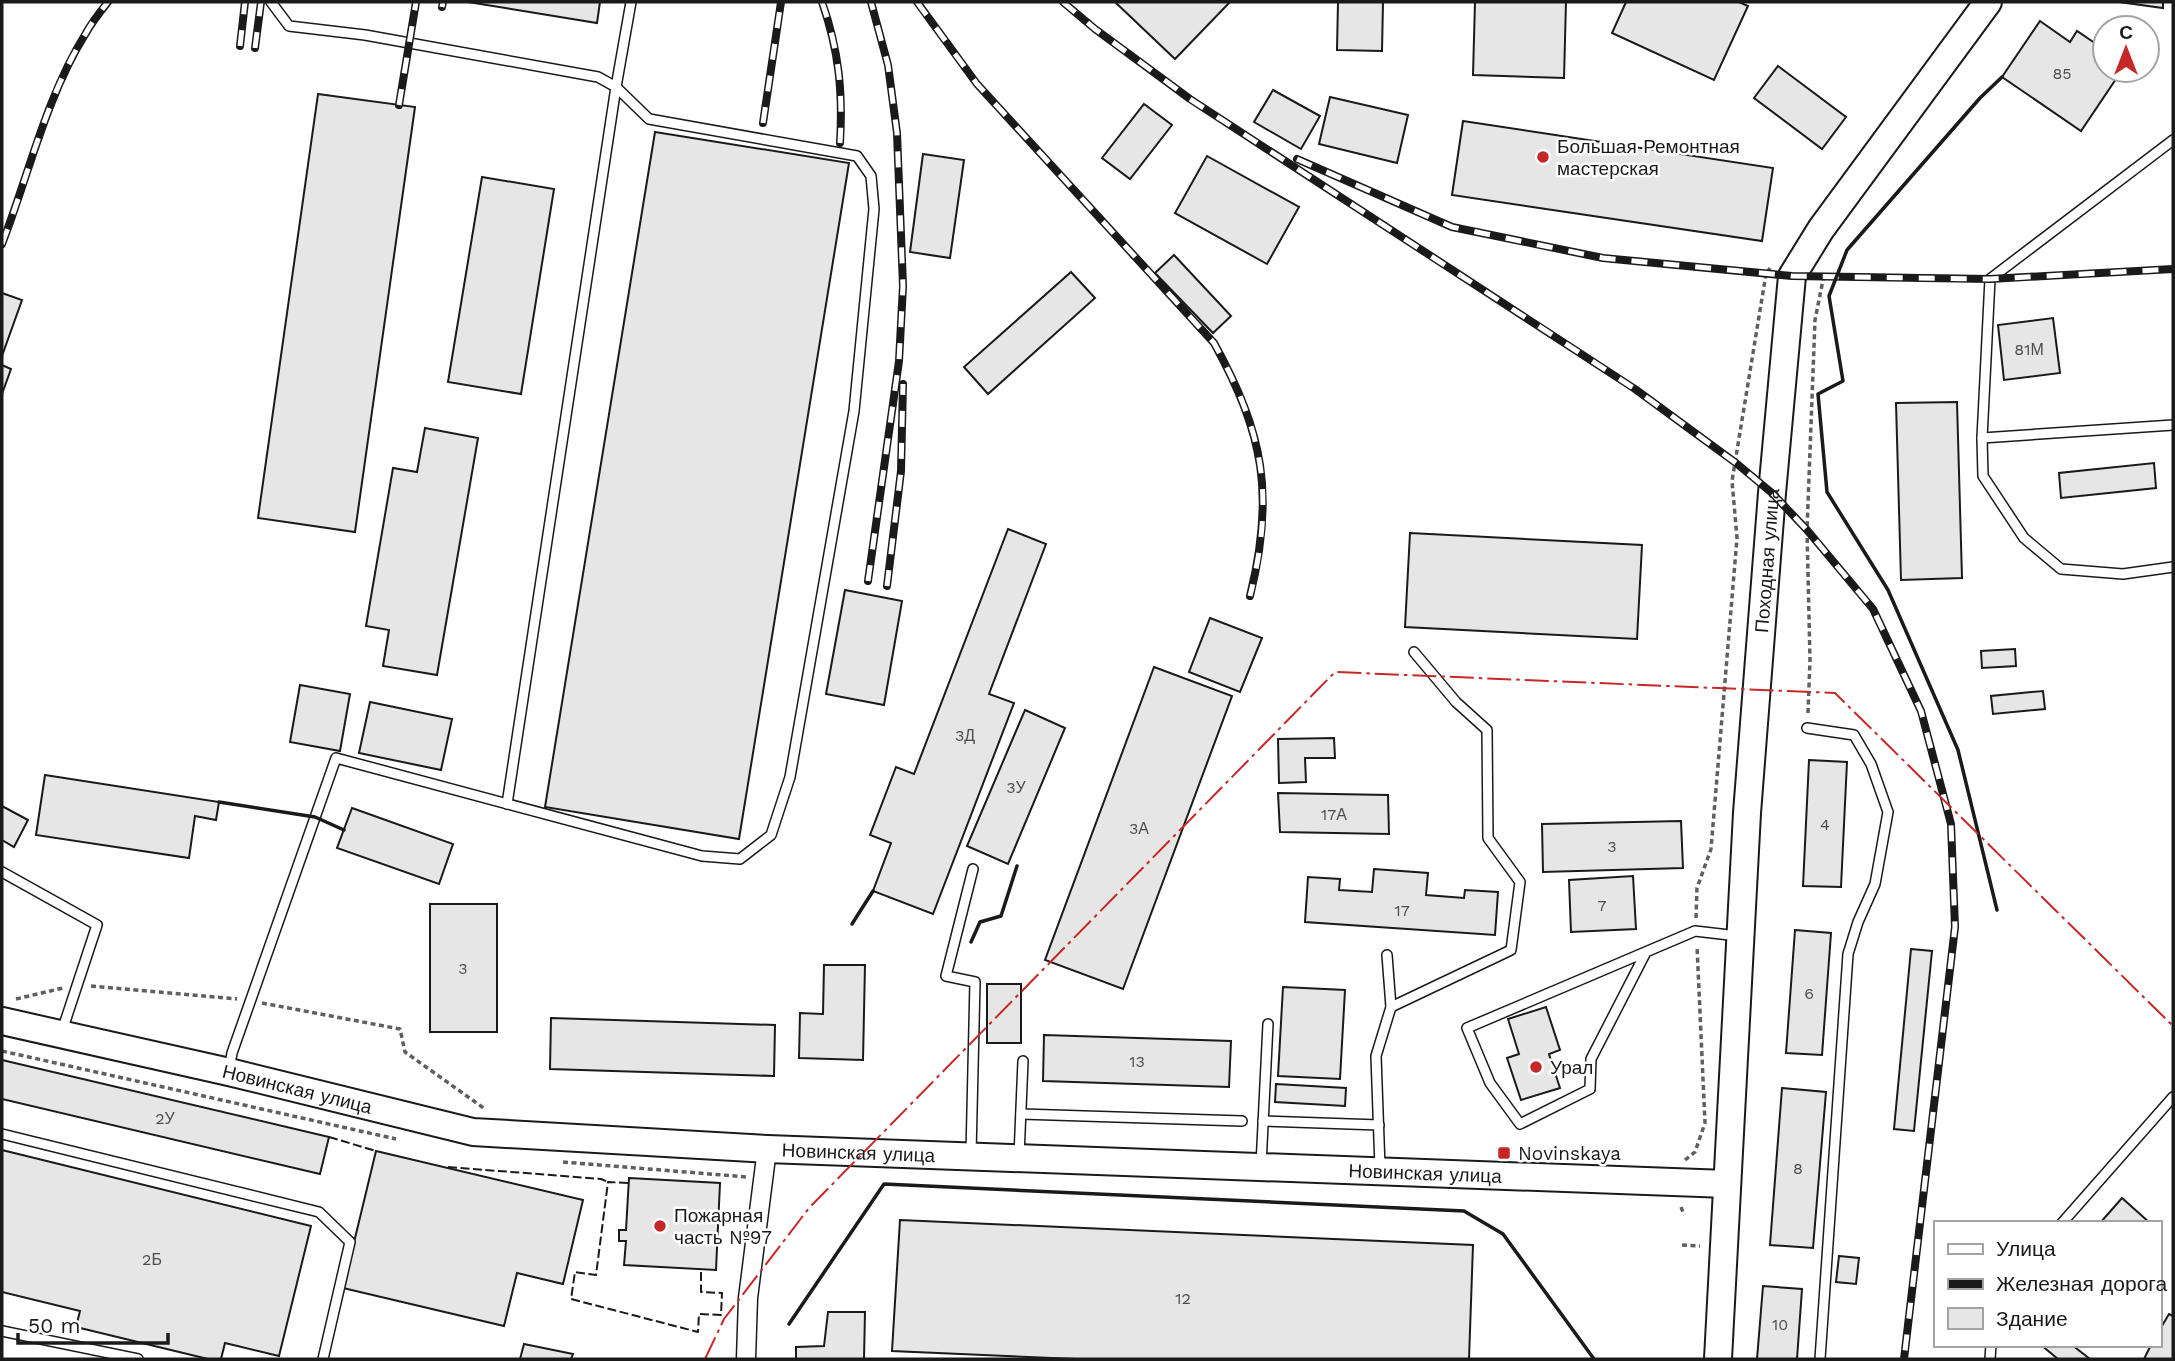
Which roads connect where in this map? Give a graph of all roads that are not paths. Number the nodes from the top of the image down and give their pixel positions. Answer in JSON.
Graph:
{"nodes":[{"id":1,"x":271,"y":2,"type":"edge"},
{"id":2,"x":631,"y":2,"type":"edge"},
{"id":3,"x":1988,"y":2,"type":"edge"},
{"id":4,"x":616,"y":87,"type":"junction"},
{"id":5,"x":2173,"y":139,"type":"edge"},
{"id":6,"x":2173,"y":425,"type":"edge"},
{"id":7,"x":1982,"y":438,"type":"junction"},
{"id":8,"x":2173,"y":567,"type":"edge"},
{"id":9,"x":1414,"y":652,"type":"dead end"},
{"id":10,"x":1807,"y":728,"type":"road end"},
{"id":11,"x":507,"y":804,"type":"junction"},
{"id":12,"x":973,"y":869,"type":"dead end"},
{"id":13,"x":2,"y":872,"type":"edge"},
{"id":14,"x":1739,"y":936,"type":"junction"},
{"id":15,"x":1645,"y":954,"type":"junction"},
{"id":16,"x":1387,"y":955,"type":"dead end"},
{"id":17,"x":1391,"y":1007,"type":"junction"},
{"id":18,"x":2,"y":1021,"type":"edge"},
{"id":19,"x":1268,"y":1024,"type":"dead end"},
{"id":20,"x":61,"y":1035,"type":"junction"},
{"id":21,"x":1023,"y":1061,"type":"dead end"},
{"id":22,"x":229,"y":1072,"type":"junction"},
{"id":23,"x":2173,"y":1097,"type":"edge"},
{"id":24,"x":1021,"y":1114,"type":"junction"},
{"id":25,"x":1242,"y":1121,"type":"dead end"},
{"id":26,"x":1263,"y":1121,"type":"junction"},
{"id":27,"x":1378,"y":1125,"type":"junction"},
{"id":28,"x":2,"y":1134,"type":"edge"},
{"id":29,"x":767,"y":1149,"type":"junction"},
{"id":30,"x":971,"y":1156,"type":"junction"},
{"id":31,"x":1019,"y":1158,"type":"junction"},
{"id":32,"x":1261,"y":1166,"type":"junction"},
{"id":33,"x":1380,"y":1171,"type":"junction"},
{"id":34,"x":1727,"y":1184,"type":"junction"},
{"id":35,"x":2064,"y":1221,"type":"edge"},
{"id":36,"x":2,"y":1331,"type":"edge"},
{"id":37,"x":138,"y":1359,"type":"edge"},
{"id":38,"x":323,"y":1359,"type":"edge"},
{"id":39,"x":746,"y":1359,"type":"edge"},
{"id":40,"x":1718,"y":1359,"type":"edge"},
{"id":41,"x":1820,"y":1359,"type":"edge"}],
"edges":[{"from":1,"to":4,"type":"lane"},
{"from":2,"to":4,"type":"lane"},
{"from":3,"to":14,"type":"main road","name":"Походная улица"},
{"from":4,"to":11,"type":"lane"},
{"from":4,"to":11,"type":"lane"},
{"from":5,"to":7,"type":"lane"},
{"from":6,"to":7,"type":"lane"},
{"from":7,"to":8,"type":"lane"},
{"from":9,"to":17,"type":"lane"},
{"from":10,"to":41,"type":"lane"},
{"from":11,"to":22,"type":"lane"},
{"from":12,"to":30,"type":"lane"},
{"from":13,"to":20,"type":"lane"},
{"from":14,"to":15,"type":"lane"},
{"from":14,"to":34,"type":"main road","name":"Походная улица"},
{"from":15,"to":15,"type":"lane"},
{"from":16,"to":17,"type":"lane"},
{"from":17,"to":27,"type":"lane"},
{"from":18,"to":20,"type":"main road","name":"Новинская улица"},
{"from":19,"to":26,"type":"lane"},
{"from":20,"to":22,"type":"main road","name":"Новинская улица"},
{"from":21,"to":24,"type":"lane"},
{"from":22,"to":29,"type":"main road","name":"Новинская улица"},
{"from":23,"to":35,"type":"lane"},
{"from":24,"to":25,"type":"lane"},
{"from":24,"to":31,"type":"lane"},
{"from":26,"to":27,"type":"lane"},
{"from":26,"to":32,"type":"lane"},
{"from":27,"to":33,"type":"lane"},
{"from":28,"to":38,"type":"lane"},
{"from":29,"to":30,"type":"main road","name":"Новинская улица"},
{"from":29,"to":39,"type":"street"},
{"from":30,"to":31,"type":"main road","name":"Новинская улица"},
{"from":31,"to":32,"type":"main road","name":"Новинская улица"},
{"from":32,"to":33,"type":"main road","name":"Новинская улица"},
{"from":33,"to":34,"type":"main road","name":"Новинская улица"},
{"from":34,"to":40,"type":"main road","name":"Походная улица"},
{"from":36,"to":37,"type":"lane"}]}
